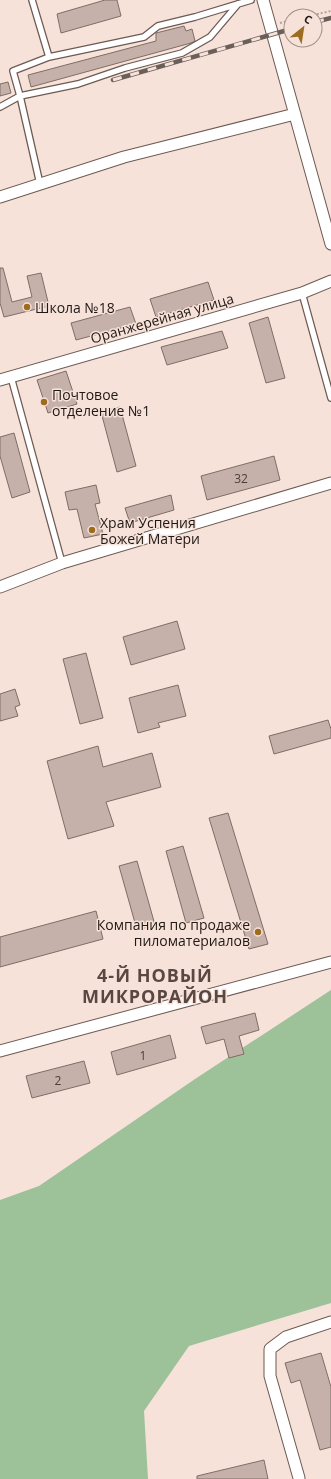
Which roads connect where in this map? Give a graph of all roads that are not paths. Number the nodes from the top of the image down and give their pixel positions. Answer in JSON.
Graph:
{"nodes":[{"id":1,"x":32,"y":0,"type":"edge"},
{"id":2,"x":251,"y":0,"type":"edge"},
{"id":3,"x":263,"y":0,"type":"edge"},
{"id":4,"x":238,"y":4,"type":"junction"},
{"id":5,"x":49,"y":57,"type":"junction"},
{"id":6,"x":20,"y":96,"type":"junction"},
{"id":7,"x":0,"y":107,"type":"edge"},
{"id":8,"x":295,"y":114,"type":"junction"},
{"id":9,"x":41,"y":185,"type":"junction"},
{"id":10,"x":0,"y":197,"type":"edge"},
{"id":11,"x":331,"y":244,"type":"edge"},
{"id":12,"x":331,"y":281,"type":"edge"},
{"id":13,"x":302,"y":293,"type":"junction"},
{"id":14,"x":5,"y":379,"type":"edge"},
{"id":15,"x":331,"y":398,"type":"edge"},
{"id":16,"x":331,"y":483,"type":"edge"},
{"id":17,"x":62,"y":564,"type":"junction"},
{"id":18,"x":0,"y":587,"type":"edge"},
{"id":19,"x":331,"y":962,"type":"edge"},
{"id":20,"x":0,"y":1052,"type":"edge"},
{"id":21,"x":331,"y":1322,"type":"edge"},
{"id":22,"x":299,"y":1478,"type":"dead end"}],
"edges":[{"from":1,"to":5,"type":"lane"},
{"from":2,"to":4,"type":"lane"},
{"from":3,"to":8,"type":"street"},
{"from":4,"to":5,"type":"lane"},
{"from":4,"to":6,"type":"lane"},
{"from":5,"to":6,"type":"lane"},
{"from":6,"to":7,"type":"lane"},
{"from":6,"to":9,"type":"lane"},
{"from":8,"to":9,"type":"street"},
{"from":8,"to":11,"type":"street"},
{"from":9,"to":10,"type":"street"},
{"from":12,"to":13,"type":"street","name":"Оранжерейная улица"},
{"from":13,"to":14,"type":"street","name":"Оранжерейная улица"},
{"from":13,"to":15,"type":"lane"},
{"from":14,"to":17,"type":"lane"},
{"from":16,"to":17,"type":"street"},
{"from":17,"to":18,"type":"street"},
{"from":19,"to":20,"type":"street"},
{"from":21,"to":22,"type":"street"}]}
